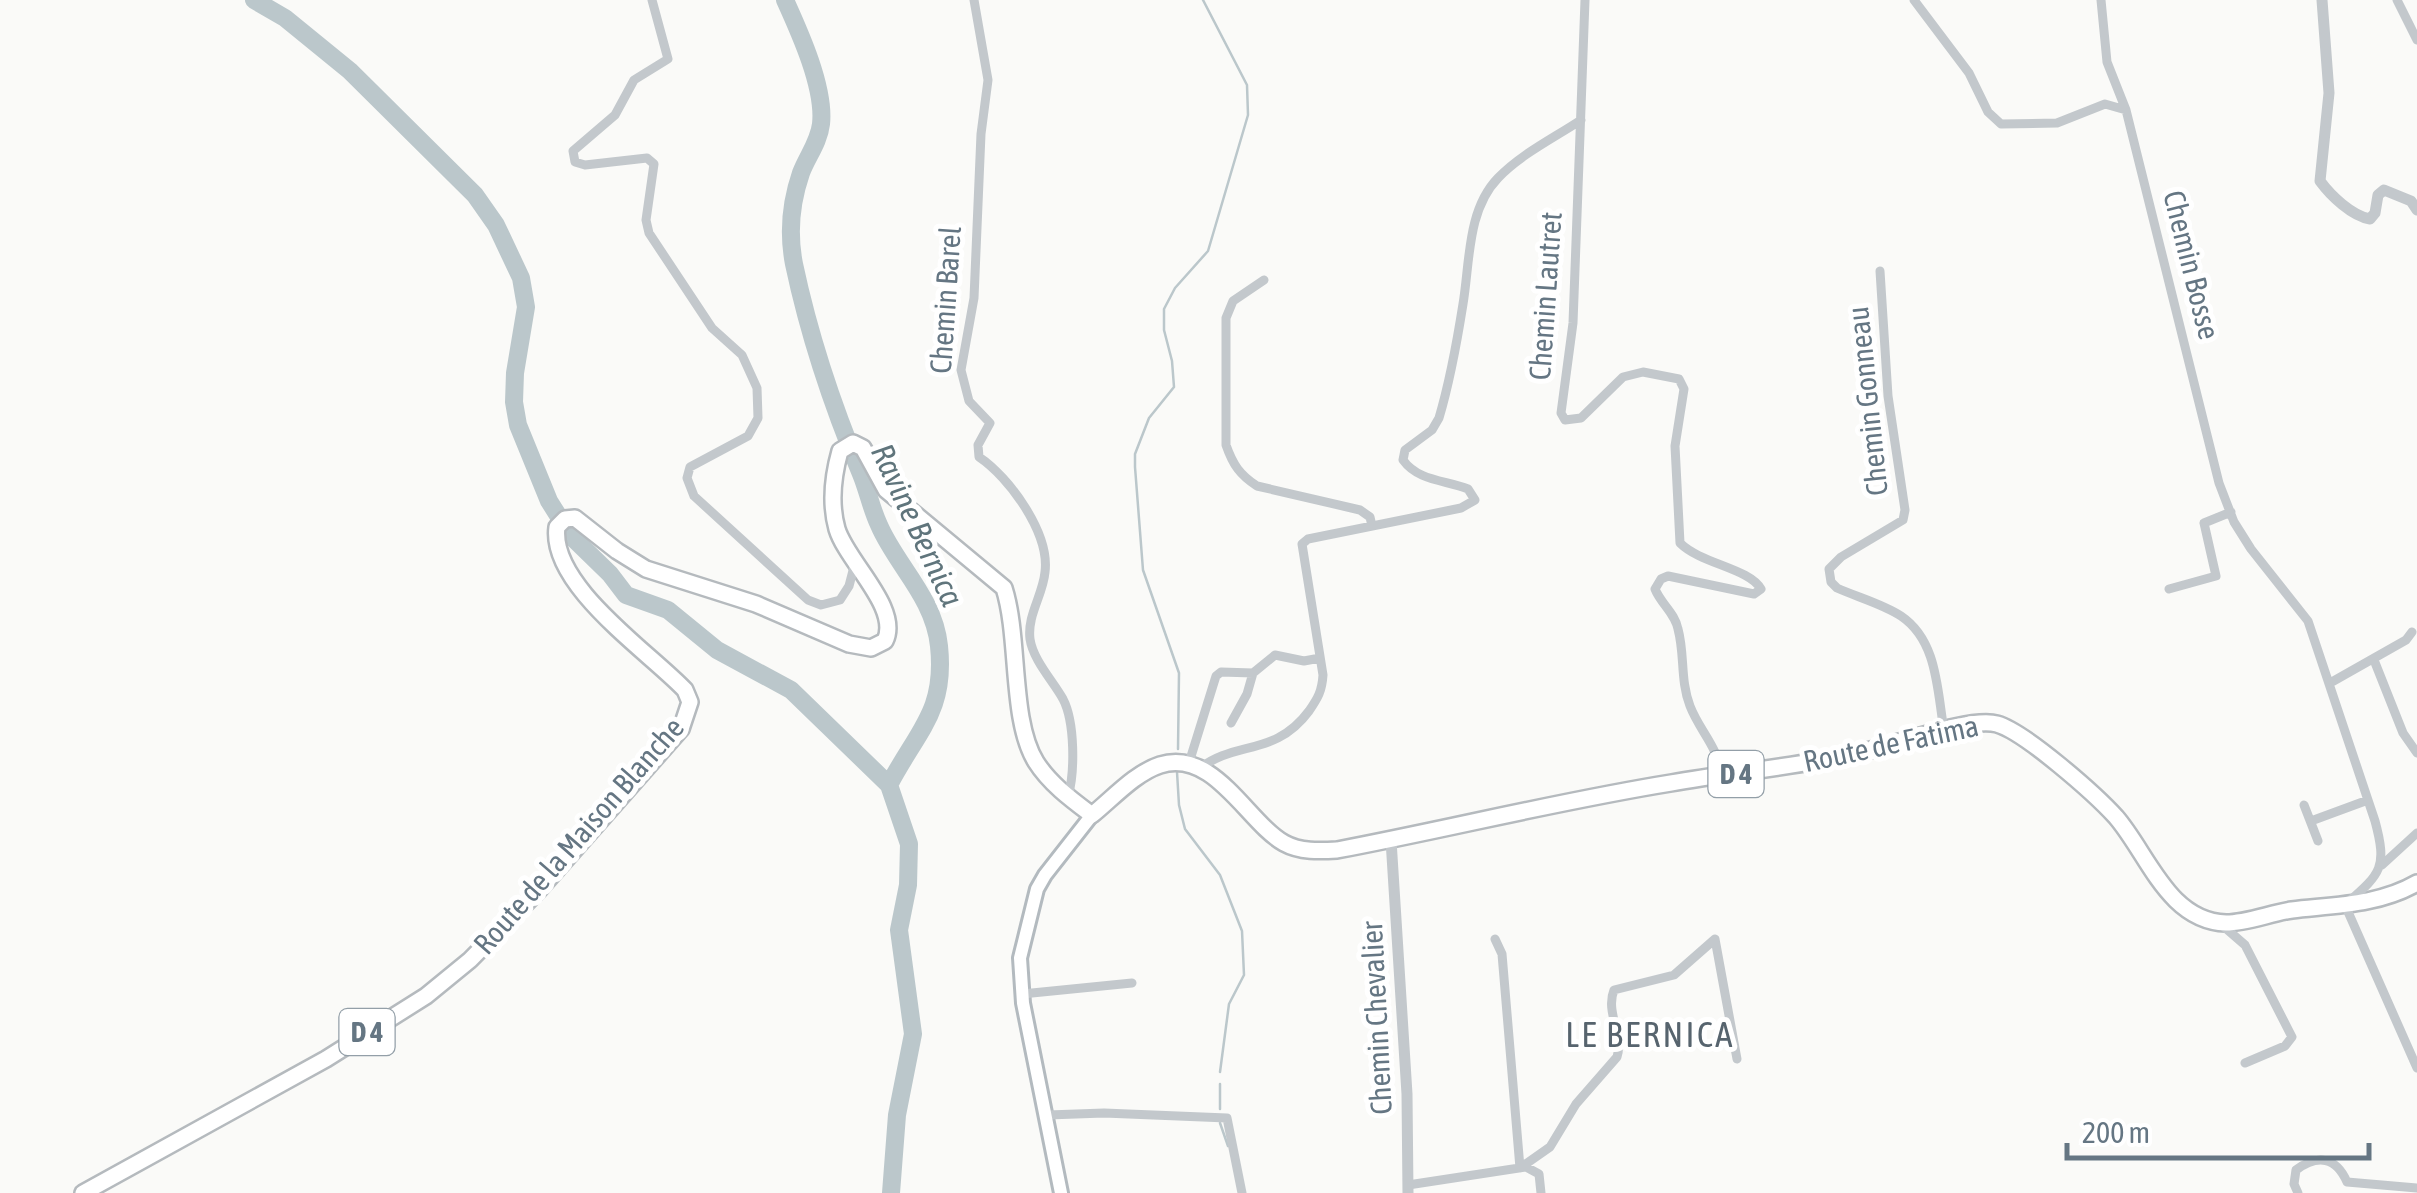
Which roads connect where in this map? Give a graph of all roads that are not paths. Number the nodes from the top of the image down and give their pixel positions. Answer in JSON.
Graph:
{"nodes":[{"id":1,"x":652,"y":0,"type":"edge"},
{"id":2,"x":974,"y":0,"type":"edge"},
{"id":3,"x":1585,"y":0,"type":"edge"},
{"id":4,"x":1914,"y":0,"type":"edge"},
{"id":5,"x":2101,"y":0,"type":"edge"},
{"id":6,"x":2322,"y":0,"type":"edge"},
{"id":7,"x":2397,"y":0,"type":"edge"},
{"id":8,"x":2417,"y":40,"type":"edge"},
{"id":9,"x":2126,"y":110,"type":"junction"},
{"id":10,"x":1581,"y":120,"type":"junction"},
{"id":11,"x":2417,"y":210,"type":"edge"},
{"id":12,"x":1880,"y":271,"type":"dead end"},
{"id":13,"x":1264,"y":280,"type":"dead end"},
{"id":14,"x":2231,"y":512,"type":"junction"},
{"id":15,"x":1372,"y":526,"type":"junction"},
{"id":16,"x":855,"y":563,"type":"junction"},
{"id":17,"x":2169,"y":589,"type":"dead end"},
{"id":18,"x":2412,"y":632,"type":"dead end"},
{"id":19,"x":1320,"y":658,"type":"junction"},
{"id":20,"x":2374,"y":660,"type":"junction"},
{"id":21,"x":1253,"y":673,"type":"junction"},
{"id":22,"x":2330,"y":683,"type":"junction"},
{"id":23,"x":1231,"y":723,"type":"dead end"},
{"id":24,"x":1944,"y":730,"type":"junction"},
{"id":25,"x":2417,"y":753,"type":"edge"},
{"id":26,"x":1193,"y":767,"type":"junction"},
{"id":27,"x":1721,"y":776,"type":"junction"},
{"id":28,"x":1068,"y":797,"type":"junction"},
{"id":29,"x":2368,"y":800,"type":"junction"},
{"id":30,"x":2304,"y":805,"type":"dead end"},
{"id":31,"x":1092,"y":816,"type":"junction"},
{"id":32,"x":2311,"y":822,"type":"junction"},
{"id":33,"x":2417,"y":832,"type":"edge"},
{"id":34,"x":1391,"y":840,"type":"junction"},
{"id":35,"x":2318,"y":841,"type":"dead end"},
{"id":36,"x":2382,"y":865,"type":"junction"},
{"id":37,"x":2417,"y":883,"type":"edge"},
{"id":38,"x":2344,"y":905,"type":"junction"},
{"id":39,"x":2215,"y":920,"type":"junction"},
{"id":40,"x":1495,"y":939,"type":"dead end"},
{"id":41,"x":1132,"y":983,"type":"dead end"},
{"id":42,"x":1022,"y":994,"type":"junction"},
{"id":43,"x":1737,"y":1059,"type":"dead end"},
{"id":44,"x":2245,"y":1063,"type":"dead end"},
{"id":45,"x":2417,"y":1068,"type":"edge"},
{"id":46,"x":1048,"y":1115,"type":"junction"},
{"id":47,"x":1520,"y":1168,"type":"junction"},
{"id":48,"x":2347,"y":1182,"type":"junction"},
{"id":49,"x":2417,"y":1188,"type":"edge"},
{"id":50,"x":1408,"y":1189,"type":"edge"},
{"id":51,"x":83,"y":1193,"type":"edge"},
{"id":52,"x":1062,"y":1193,"type":"edge"},
{"id":53,"x":1242,"y":1193,"type":"edge"},
{"id":54,"x":1541,"y":1193,"type":"edge"},
{"id":55,"x":2298,"y":1193,"type":"edge"},
{"id":56,"x":2342,"y":1193,"type":"edge"}],
"edges":[{"from":1,"to":16,"type":"street"},
{"from":2,"to":28,"type":"street","name":"Chemin Barel"},
{"from":3,"to":10,"type":"street","name":"Chemin Lautret"},
{"from":4,"to":9,"type":"street"},
{"from":5,"to":9,"type":"street","name":"Chemin Bosse"},
{"from":6,"to":11,"type":"street"},
{"from":7,"to":8,"type":"street"},
{"from":9,"to":14,"type":"street","name":"Chemin Bosse"},
{"from":10,"to":15,"type":"street"},
{"from":10,"to":27,"type":"street","name":"Chemin Lautret"},
{"from":12,"to":24,"type":"street","name":"Chemin Gonneau"},
{"from":13,"to":15,"type":"street"},
{"from":14,"to":17,"type":"street"},
{"from":14,"to":22,"type":"street","name":"Chemin Bosse"},
{"from":15,"to":19,"type":"street"},
{"from":16,"to":28,"type":"main road","name":"Route de la Maison Blanche","number":"D 4"},
{"from":16,"to":51,"type":"main road","name":"Route de la Maison Blanche","number":"D 4"},
{"from":18,"to":20,"type":"street"},
{"from":19,"to":21,"type":"street"},
{"from":19,"to":26,"type":"street"},
{"from":20,"to":22,"type":"street"},
{"from":20,"to":25,"type":"street"},
{"from":21,"to":23,"type":"street"},
{"from":21,"to":26,"type":"street"},
{"from":22,"to":29,"type":"street","name":"Chemin Bosse"},
{"from":24,"to":27,"type":"main road","name":"Route de Fatima","number":"D 4"},
{"from":24,"to":39,"type":"main road","name":"Route de Fatima","number":"D 4"},
{"from":26,"to":31,"type":"main road"},
{"from":26,"to":34,"type":"main road","name":"Route de Fatima","number":"D 4"},
{"from":27,"to":34,"type":"main road","name":"Route de Fatima","number":"D 4"},
{"from":28,"to":31,"type":"main road","name":"Route de la Maison Blanche","number":"D 4"},
{"from":29,"to":32,"type":"street"},
{"from":29,"to":36,"type":"street","name":"Chemin Bosse"},
{"from":30,"to":32,"type":"street"},
{"from":31,"to":42,"type":"main road"},
{"from":32,"to":35,"type":"street"},
{"from":33,"to":36,"type":"street"},
{"from":34,"to":50,"type":"street","name":"Chemin Chevalier"},
{"from":36,"to":38,"type":"street"},
{"from":37,"to":38,"type":"main road"},
{"from":38,"to":39,"type":"main road"},
{"from":38,"to":45,"type":"street"},
{"from":39,"to":44,"type":"street"},
{"from":40,"to":47,"type":"street"},
{"from":41,"to":42,"type":"street"},
{"from":42,"to":46,"type":"main road"},
{"from":43,"to":47,"type":"street"},
{"from":46,"to":52,"type":"main road"},
{"from":46,"to":53,"type":"street"},
{"from":47,"to":50,"type":"street"},
{"from":47,"to":54,"type":"street"},
{"from":48,"to":49,"type":"street"},
{"from":48,"to":55,"type":"street"},
{"from":48,"to":56,"type":"street"}]}
